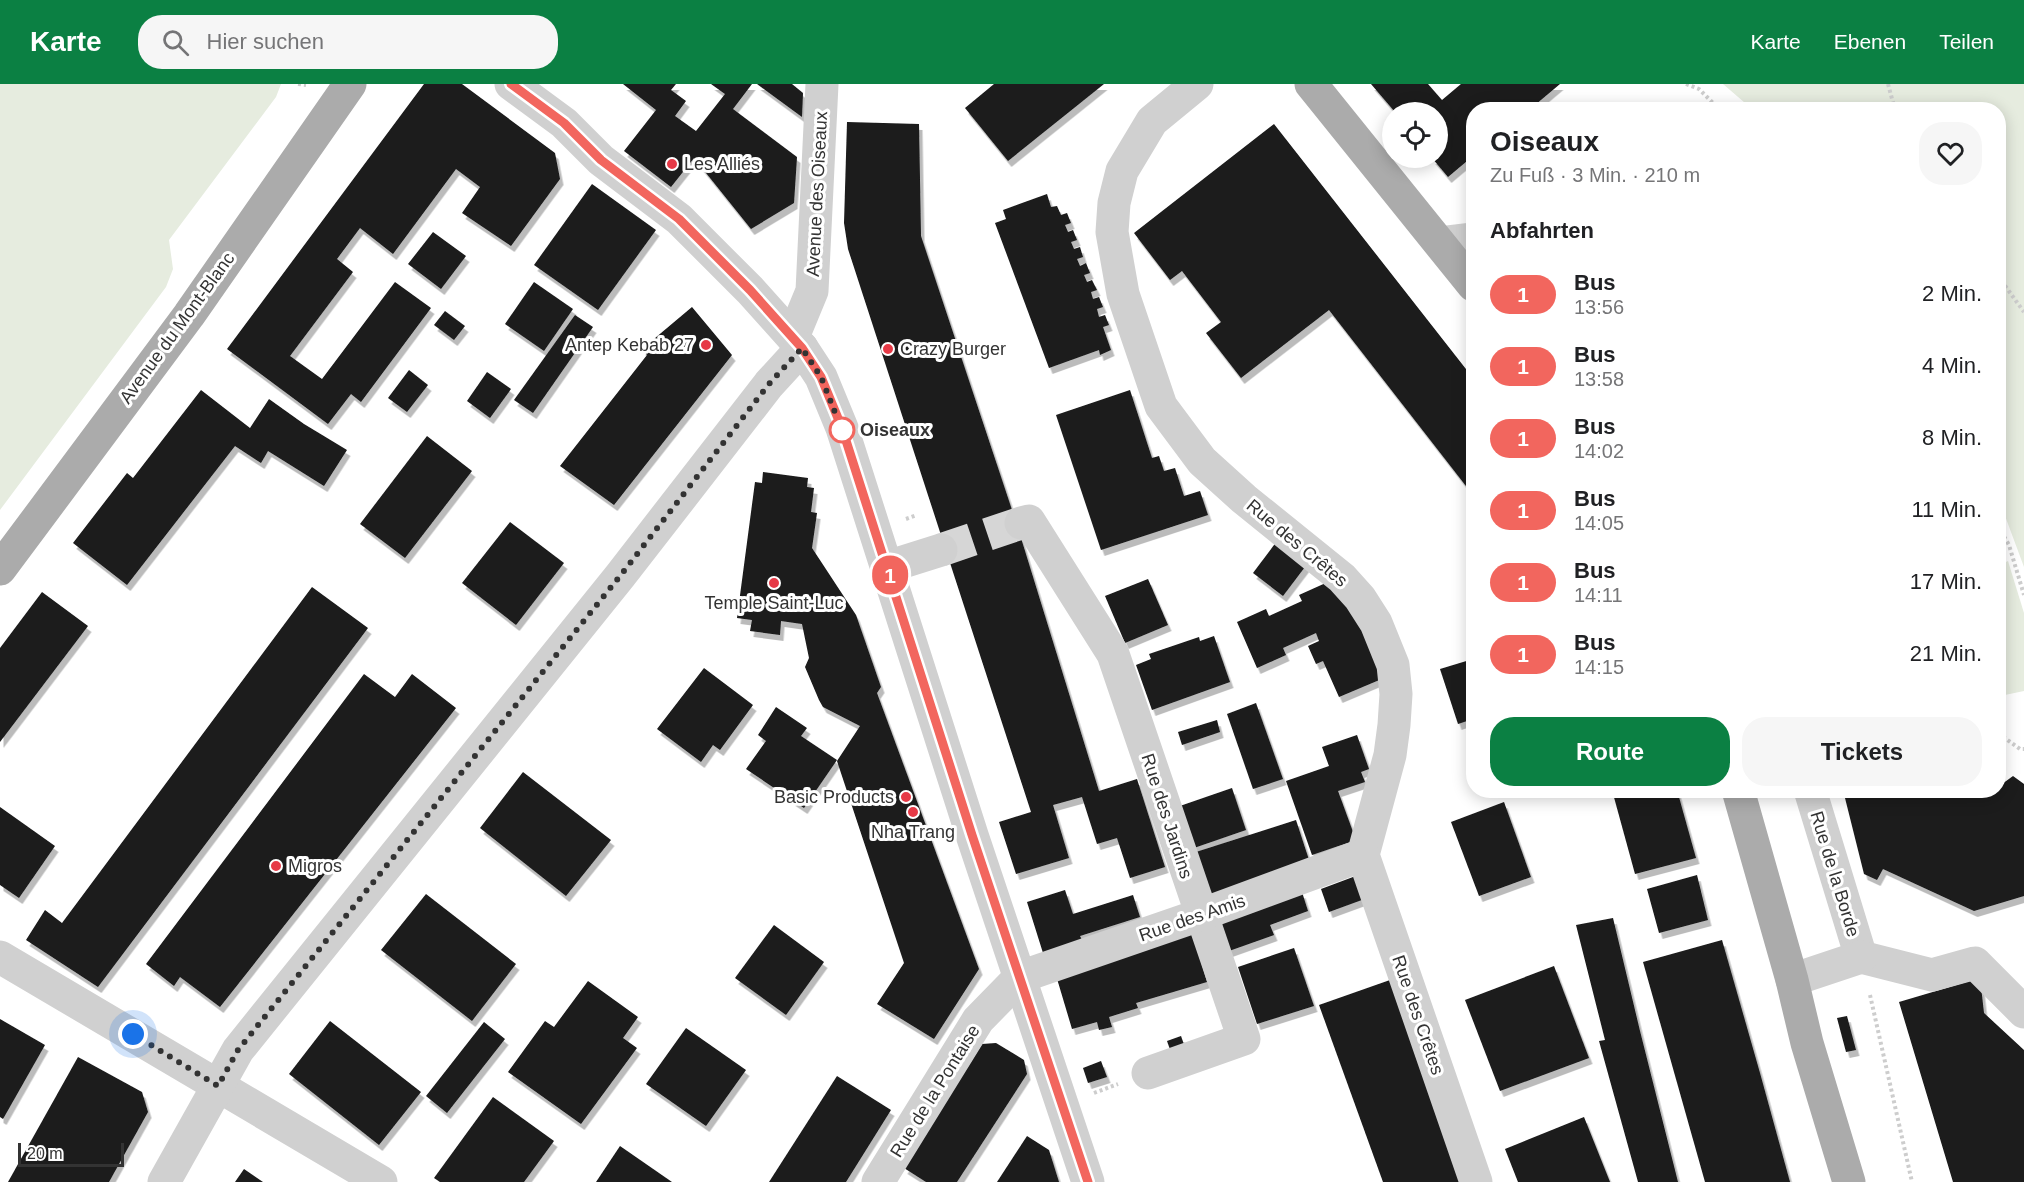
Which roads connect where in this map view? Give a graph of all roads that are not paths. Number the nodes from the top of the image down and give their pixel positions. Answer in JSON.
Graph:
{"nodes":[{"id":1,"x":350,"y":84,"type":"edge"},
{"id":2,"x":512,"y":84,"type":"edge"},
{"id":3,"x":822,"y":84,"type":"edge"},
{"id":4,"x":1197,"y":84,"type":"edge"},
{"id":5,"x":1311,"y":84,"type":"edge"},
{"id":6,"x":1466,"y":240,"type":"edge"},
{"id":7,"x":1440,"y":243,"type":"junction"},
{"id":8,"x":1466,"y":276,"type":"edge"},
{"id":9,"x":797,"y":342,"type":"junction"},
{"id":10,"x":1021,"y":524,"type":"dead end"},
{"id":11,"x":940,"y":550,"type":"tunnel mouth"},
{"id":12,"x":887,"y":567,"type":"junction"},
{"id":13,"x":0,"y":569,"type":"edge"},
{"id":14,"x":1740,"y":798,"type":"edge"},
{"id":15,"x":1812,"y":798,"type":"edge"},
{"id":16,"x":1363,"y":855,"type":"junction"},
{"id":17,"x":1200,"y":915,"type":"junction"},
{"id":18,"x":0,"y":957,"type":"edge"},
{"id":19,"x":1861,"y":957,"type":"junction"},
{"id":20,"x":1020,"y":977,"type":"junction"},
{"id":21,"x":1792,"y":980,"type":"junction"},
{"id":22,"x":2024,"y":1012,"type":"edge"},
{"id":23,"x":1148,"y":1073,"type":"dead end"},
{"id":24,"x":218,"y":1086,"type":"junction"},
{"id":25,"x":164,"y":1182,"type":"edge"},
{"id":26,"x":381,"y":1182,"type":"edge"},
{"id":27,"x":878,"y":1182,"type":"edge"},
{"id":28,"x":1088,"y":1182,"type":"edge"},
{"id":29,"x":1476,"y":1182,"type":"edge"},
{"id":30,"x":1849,"y":1182,"type":"edge"}],
"edges":[{"from":1,"to":13,"type":"main road","name":"Avenue du Mont-Blanc"},
{"from":2,"to":9,"type":"street"},
{"from":3,"to":9,"type":"street","name":"Avenue des Oiseaux"},
{"from":4,"to":16,"type":"street","name":"Rue des Crêtes"},
{"from":5,"to":7,"type":"main road"},
{"from":6,"to":7,"type":"street"},
{"from":7,"to":8,"type":"main road"},
{"from":9,"to":12,"type":"street"},
{"from":9,"to":24,"type":"street"},
{"from":10,"to":17,"type":"street","name":"Rue des Jardins"},
{"from":11,"to":12,"type":"street"},
{"from":12,"to":20,"type":"street"},
{"from":14,"to":21,"type":"main road"},
{"from":15,"to":19,"type":"street","name":"Rue de la Borde"},
{"from":16,"to":17,"type":"street","name":"Rue des Amis"},
{"from":16,"to":29,"type":"street","name":"Rue des Crêtes"},
{"from":17,"to":20,"type":"street","name":"Rue des Amis"},
{"from":17,"to":23,"type":"street","name":"Rue des Jardins"},
{"from":18,"to":24,"type":"street"},
{"from":19,"to":21,"type":"street","name":"Rue de la Borde"},
{"from":19,"to":22,"type":"street"},
{"from":20,"to":27,"type":"street","name":"Rue de la Pontaise"},
{"from":20,"to":28,"type":"street"},
{"from":21,"to":30,"type":"main road"},
{"from":24,"to":25,"type":"street"},
{"from":24,"to":26,"type":"street"}]}
